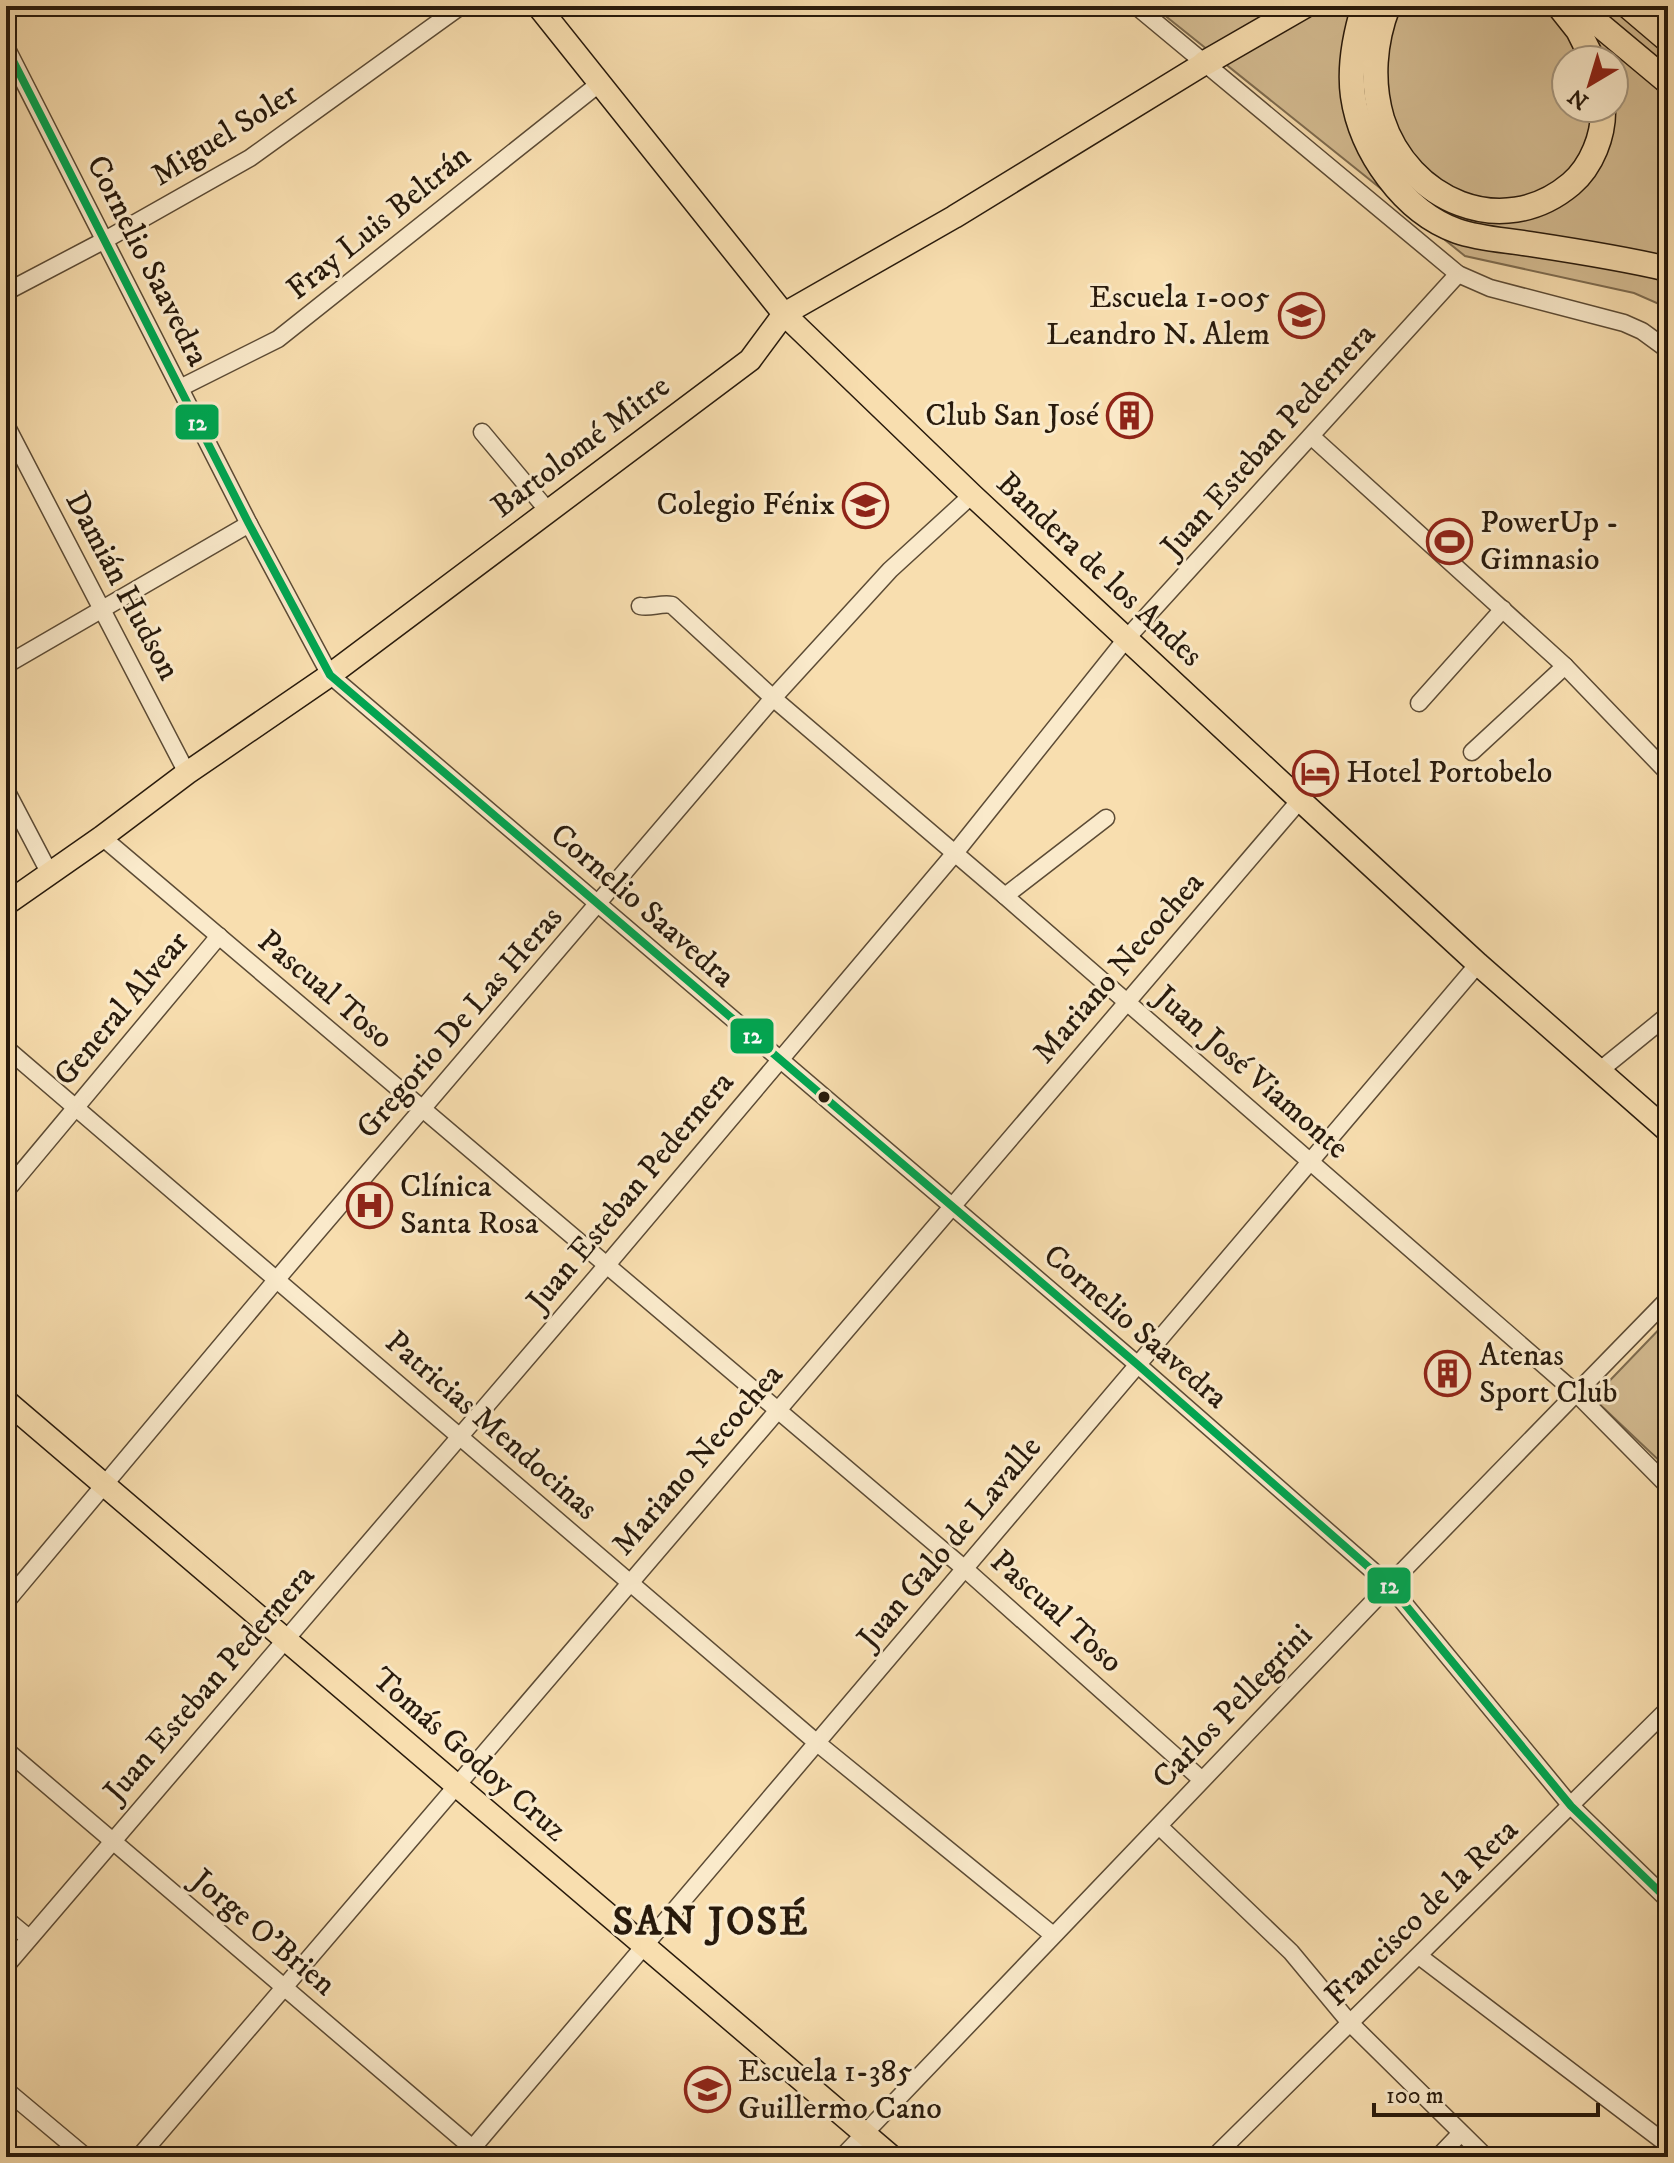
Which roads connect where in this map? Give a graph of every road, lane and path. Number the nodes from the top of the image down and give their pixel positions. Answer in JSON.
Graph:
{"nodes":[{"id":1,"x":461,"y":6,"type":"edge"},
{"id":2,"x":538,"y":6,"type":"edge"},
{"id":3,"x":1136,"y":6,"type":"edge"},
{"id":4,"x":1304,"y":6,"type":"edge"},
{"id":5,"x":1364,"y":6,"type":"edge"},
{"id":6,"x":1388,"y":6,"type":"edge"},
{"id":7,"x":1559,"y":6,"type":"edge"},
{"id":8,"x":1577,"y":6,"type":"edge"},
{"id":9,"x":1628,"y":6,"type":"edge"},
{"id":10,"x":1668,"y":40,"type":"edge"},
{"id":11,"x":1585,"y":44,"type":"edge"},
{"id":12,"x":6,"y":47,"type":"edge"},
{"id":13,"x":1205,"y":63,"type":"junction"},
{"id":14,"x":1668,"y":82,"type":"edge"},
{"id":15,"x":600,"y":83,"type":"junction"},
{"id":16,"x":1601,"y":124,"type":"edge"},
{"id":17,"x":105,"y":240,"type":"junction"},
{"id":18,"x":1668,"y":269,"type":"edge"},
{"id":19,"x":1458,"y":274,"type":"junction"},
{"id":20,"x":6,"y":292,"type":"edge"},
{"id":21,"x":784,"y":314,"type":"junction"},
{"id":22,"x":1668,"y":350,"type":"edge"},
{"id":23,"x":180,"y":388,"type":"junction"},
{"id":24,"x":6,"y":425,"type":"edge"},
{"id":25,"x":482,"y":432,"type":"dead end"},
{"id":26,"x":1311,"y":436,"type":"junction"},
{"id":27,"x":972,"y":495,"type":"junction"},
{"id":28,"x":549,"y":512,"type":"junction"},
{"id":29,"x":249,"y":524,"type":"junction"},
{"id":30,"x":640,"y":606,"type":"dead end"},
{"id":31,"x":102,"y":609,"type":"junction"},
{"id":32,"x":1503,"y":609,"type":"junction"},
{"id":33,"x":1126,"y":639,"type":"junction"},
{"id":34,"x":6,"y":665,"type":"edge"},
{"id":35,"x":1565,"y":666,"type":"junction"},
{"id":36,"x":330,"y":675,"type":"junction"},
{"id":37,"x":773,"y":698,"type":"junction"},
{"id":38,"x":1419,"y":703,"type":"dead end"},
{"id":39,"x":1472,"y":752,"type":"dead end"},
{"id":40,"x":187,"y":773,"type":"junction"},
{"id":41,"x":1668,"y":773,"type":"edge"},
{"id":42,"x":6,"y":790,"type":"edge"},
{"id":43,"x":1300,"y":800,"type":"junction"},
{"id":44,"x":1106,"y":818,"type":"dead end"},
{"id":45,"x":102,"y":837,"type":"junction"},
{"id":46,"x":955,"y":853,"type":"junction"},
{"id":47,"x":50,"y":874,"type":"junction"},
{"id":48,"x":1005,"y":896,"type":"junction"},
{"id":49,"x":6,"y":904,"type":"edge"},
{"id":50,"x":598,"y":906,"type":"junction"},
{"id":51,"x":219,"y":936,"type":"junction"},
{"id":52,"x":1478,"y":964,"type":"junction"},
{"id":53,"x":1127,"y":1002,"type":"junction"},
{"id":54,"x":1668,"y":1015,"type":"edge"},
{"id":55,"x":6,"y":1048,"type":"edge"},
{"id":56,"x":779,"y":1060,"type":"junction"},
{"id":57,"x":1599,"y":1071,"type":"junction"},
{"id":58,"x":76,"y":1108,"type":"junction"},
{"id":59,"x":422,"y":1109,"type":"junction"},
{"id":60,"x":1668,"y":1131,"type":"edge"},
{"id":61,"x":1311,"y":1162,"type":"junction"},
{"id":62,"x":6,"y":1191,"type":"edge"},
{"id":63,"x":952,"y":1206,"type":"junction"},
{"id":64,"x":606,"y":1266,"type":"junction"},
{"id":65,"x":277,"y":1279,"type":"junction"},
{"id":66,"x":1668,"y":1299,"type":"edge"},
{"id":67,"x":1138,"y":1365,"type":"junction"},
{"id":68,"x":1576,"y":1393,"type":"junction"},
{"id":69,"x":6,"y":1401,"type":"edge"},
{"id":70,"x":777,"y":1411,"type":"junction"},
{"id":71,"x":460,"y":1436,"type":"junction"},
{"id":72,"x":104,"y":1485,"type":"junction"},
{"id":73,"x":1668,"y":1486,"type":"edge"},
{"id":74,"x":965,"y":1569,"type":"junction"},
{"id":75,"x":630,"y":1582,"type":"junction"},
{"id":76,"x":1389,"y":1585,"type":"junction"},
{"id":77,"x":6,"y":1602,"type":"edge"},
{"id":78,"x":285,"y":1640,"type":"junction"},
{"id":79,"x":1668,"y":1709,"type":"edge"},
{"id":80,"x":816,"y":1742,"type":"junction"},
{"id":81,"x":6,"y":1750,"type":"edge"},
{"id":82,"x":1202,"y":1780,"type":"junction"},
{"id":83,"x":457,"y":1786,"type":"junction"},
{"id":84,"x":1571,"y":1806,"type":"junction"},
{"id":85,"x":1159,"y":1826,"type":"junction"},
{"id":86,"x":111,"y":1841,"type":"junction"},
{"id":87,"x":1668,"y":1900,"type":"edge"},
{"id":88,"x":6,"y":1919,"type":"edge"},
{"id":89,"x":1053,"y":1935,"type":"junction"},
{"id":90,"x":29,"y":1938,"type":"junction"},
{"id":91,"x":644,"y":1947,"type":"junction"},
{"id":92,"x":1419,"y":1956,"type":"junction"},
{"id":93,"x":6,"y":1966,"type":"edge"},
{"id":94,"x":284,"y":1988,"type":"junction"},
{"id":95,"x":1350,"y":2023,"type":"junction"},
{"id":96,"x":6,"y":2090,"type":"edge"},
{"id":97,"x":865,"y":2133,"type":"junction"},
{"id":98,"x":1461,"y":2133,"type":"junction"},
{"id":99,"x":1668,"y":2145,"type":"edge"},
{"id":100,"x":474,"y":2154,"type":"edge"},
{"id":101,"x":86,"y":2157,"type":"edge"},
{"id":102,"x":139,"y":2157,"type":"edge"},
{"id":103,"x":842,"y":2157,"type":"edge"},
{"id":104,"x":892,"y":2157,"type":"edge"},
{"id":105,"x":1214,"y":2157,"type":"edge"},
{"id":106,"x":1438,"y":2157,"type":"edge"},
{"id":107,"x":1486,"y":2157,"type":"edge"}],
"edges":[{"from":1,"to":17,"type":"street","name":"Miguel Soler"},
{"from":2,"to":15,"type":"main road","name":"Bandera de los Andes"},
{"from":3,"to":13,"type":"street"},
{"from":4,"to":13,"type":"highway"},
{"from":5,"to":18,"type":"highway"},
{"from":6,"to":16,"type":"highway"},
{"from":7,"to":11,"type":"highway"},
{"from":8,"to":14,"type":"highway"},
{"from":9,"to":10,"type":"highway"},
{"from":12,"to":17,"type":"street","name":"Cornelio Saavedra"},
{"from":13,"to":19,"type":"street"},
{"from":13,"to":21,"type":"main road","name":"Bartolomé Mitre"},
{"from":15,"to":21,"type":"main road","name":"Bandera de los Andes"},
{"from":15,"to":23,"type":"street","name":"Fray Luis Beltrán"},
{"from":17,"to":20,"type":"street","name":"Miguel Soler"},
{"from":17,"to":23,"type":"street","name":"Cornelio Saavedra"},
{"from":19,"to":22,"type":"street"},
{"from":19,"to":26,"type":"street","name":"Juan Esteban Pedernera"},
{"from":21,"to":27,"type":"main road","name":"Bandera de los Andes"},
{"from":21,"to":28,"type":"main road","name":"Bartolomé Mitre"},
{"from":23,"to":29,"type":"street","name":"Cornelio Saavedra"},
{"from":24,"to":31,"type":"street","name":"Damián Hudson"},
{"from":25,"to":28,"type":"street"},
{"from":26,"to":32,"type":"street"},
{"from":26,"to":33,"type":"street","name":"Juan Esteban Pedernera"},
{"from":27,"to":33,"type":"main road","name":"Bandera de los Andes"},
{"from":27,"to":37,"type":"street","name":"Gregorio De Las Heras"},
{"from":28,"to":36,"type":"main road","name":"Bartolomé Mitre"},
{"from":29,"to":31,"type":"street"},
{"from":29,"to":36,"type":"street","name":"Cornelio Saavedra"},
{"from":30,"to":37,"type":"street","name":"Juan José Viamonte"},
{"from":31,"to":34,"type":"street"},
{"from":31,"to":40,"type":"street","name":"Damián Hudson"},
{"from":32,"to":35,"type":"street"},
{"from":32,"to":38,"type":"street"},
{"from":33,"to":43,"type":"main road","name":"Bandera de los Andes"},
{"from":33,"to":46,"type":"street","name":"Juan Esteban Pedernera"},
{"from":35,"to":39,"type":"street"},
{"from":35,"to":41,"type":"street"},
{"from":36,"to":40,"type":"main road","name":"Bartolomé Mitre"},
{"from":36,"to":50,"type":"street","name":"Cornelio Saavedra"},
{"from":37,"to":46,"type":"street","name":"Juan José Viamonte"},
{"from":37,"to":50,"type":"street","name":"Gregorio De Las Heras"},
{"from":40,"to":45,"type":"main road","name":"Bartolomé Mitre"},
{"from":42,"to":47,"type":"street"},
{"from":43,"to":52,"type":"main road","name":"Bandera de los Andes"},
{"from":43,"to":53,"type":"street","name":"Mariano Necochea"},
{"from":44,"to":48,"type":"street"},
{"from":45,"to":47,"type":"main road","name":"Bartolomé Mitre"},
{"from":45,"to":51,"type":"street","name":"Pascual Toso"},
{"from":46,"to":48,"type":"street","name":"Juan José Viamonte"},
{"from":46,"to":56,"type":"street","name":"Juan Esteban Pedernera"},
{"from":47,"to":49,"type":"main road","name":"Bartolomé Mitre"},
{"from":48,"to":53,"type":"street","name":"Juan José Viamonte"},
{"from":50,"to":56,"type":"street","name":"Cornelio Saavedra"},
{"from":50,"to":59,"type":"street","name":"Gregorio De Las Heras"},
{"from":51,"to":58,"type":"street","name":"General Alvear"},
{"from":51,"to":59,"type":"street","name":"Pascual Toso"},
{"from":52,"to":57,"type":"main road","name":"Bandera de los Andes"},
{"from":52,"to":61,"type":"street","name":"Juan Galo de Lavalle"},
{"from":53,"to":61,"type":"street","name":"Juan José Viamonte"},
{"from":53,"to":63,"type":"street","name":"Mariano Necochea"},
{"from":54,"to":57,"type":"street"},
{"from":55,"to":58,"type":"street","name":"Patricias Mendocinas"},
{"from":56,"to":63,"type":"street","name":"Cornelio Saavedra"},
{"from":56,"to":64,"type":"street","name":"Juan Esteban Pedernera"},
{"from":57,"to":60,"type":"main road","name":"Bandera de los Andes"},
{"from":58,"to":62,"type":"street","name":"General Alvear"},
{"from":58,"to":65,"type":"street","name":"Patricias Mendocinas"},
{"from":59,"to":64,"type":"street","name":"Pascual Toso"},
{"from":59,"to":65,"type":"street","name":"Gregorio De Las Heras"},
{"from":61,"to":67,"type":"street","name":"Juan Galo de Lavalle"},
{"from":61,"to":68,"type":"street","name":"Juan José Viamonte"},
{"from":63,"to":67,"type":"street","name":"Cornelio Saavedra"},
{"from":63,"to":70,"type":"street","name":"Mariano Necochea"},
{"from":64,"to":70,"type":"street","name":"Pascual Toso"},
{"from":64,"to":71,"type":"street","name":"Juan Esteban Pedernera"},
{"from":65,"to":71,"type":"street","name":"Patricias Mendocinas"},
{"from":65,"to":72,"type":"street","name":"Gregorio De Las Heras"},
{"from":66,"to":68,"type":"street","name":"Carlos Pellegrini"},
{"from":67,"to":74,"type":"street","name":"Juan Galo de Lavalle"},
{"from":67,"to":76,"type":"street","name":"Cornelio Saavedra"},
{"from":68,"to":73,"type":"street","name":"Juan José Viamonte"},
{"from":68,"to":76,"type":"street","name":"Carlos Pellegrini"},
{"from":69,"to":72,"type":"main road","name":"Tomás Godoy Cruz"},
{"from":70,"to":74,"type":"street","name":"Pascual Toso"},
{"from":70,"to":75,"type":"street","name":"Mariano Necochea"},
{"from":71,"to":75,"type":"street","name":"Patricias Mendocinas"},
{"from":71,"to":78,"type":"street","name":"Juan Esteban Pedernera"},
{"from":72,"to":77,"type":"street","name":"Gregorio De Las Heras"},
{"from":72,"to":78,"type":"main road","name":"Tomás Godoy Cruz"},
{"from":74,"to":80,"type":"street","name":"Juan Galo de Lavalle"},
{"from":74,"to":82,"type":"street","name":"Pascual Toso"},
{"from":75,"to":80,"type":"street","name":"Patricias Mendocinas"},
{"from":75,"to":83,"type":"street","name":"Mariano Necochea"},
{"from":76,"to":82,"type":"street","name":"Carlos Pellegrini"},
{"from":76,"to":84,"type":"street","name":"Cornelio Saavedra"},
{"from":78,"to":83,"type":"main road","name":"Tomás Godoy Cruz"},
{"from":78,"to":86,"type":"street","name":"Juan Esteban Pedernera"},
{"from":79,"to":84,"type":"street","name":"Francisco de la Reta"},
{"from":80,"to":89,"type":"street","name":"Patricias Mendocinas"},
{"from":80,"to":91,"type":"street","name":"Juan Galo de Lavalle"},
{"from":81,"to":86,"type":"street","name":"Jorge O'Brien"},
{"from":82,"to":85,"type":"street","name":"Carlos Pellegrini"},
{"from":83,"to":91,"type":"main road","name":"Tomás Godoy Cruz"},
{"from":83,"to":94,"type":"street","name":"Mariano Necochea"},
{"from":84,"to":87,"type":"street","name":"Cornelio Saavedra"},
{"from":84,"to":92,"type":"street","name":"Francisco de la Reta"},
{"from":85,"to":89,"type":"street","name":"Carlos Pellegrini"},
{"from":85,"to":95,"type":"street"},
{"from":86,"to":90,"type":"street","name":"Juan Esteban Pedernera"},
{"from":86,"to":94,"type":"street","name":"Jorge O'Brien"},
{"from":88,"to":90,"type":"street"},
{"from":89,"to":97,"type":"street","name":"Carlos Pellegrini"},
{"from":90,"to":93,"type":"street","name":"Juan Esteban Pedernera"},
{"from":91,"to":97,"type":"main road","name":"Tomás Godoy Cruz"},
{"from":91,"to":100,"type":"street","name":"Juan Galo de Lavalle"},
{"from":92,"to":95,"type":"street","name":"Francisco de la Reta"},
{"from":92,"to":99,"type":"street"},
{"from":94,"to":100,"type":"street","name":"Jorge O'Brien"},
{"from":94,"to":102,"type":"street","name":"Mariano Necochea"},
{"from":95,"to":98,"type":"street"},
{"from":95,"to":105,"type":"street","name":"Francisco de la Reta"},
{"from":96,"to":101,"type":"street"},
{"from":97,"to":103,"type":"street","name":"Carlos Pellegrini"},
{"from":97,"to":104,"type":"main road","name":"Tomás Godoy Cruz"},
{"from":98,"to":106,"type":"street"},
{"from":98,"to":107,"type":"street"}]}
